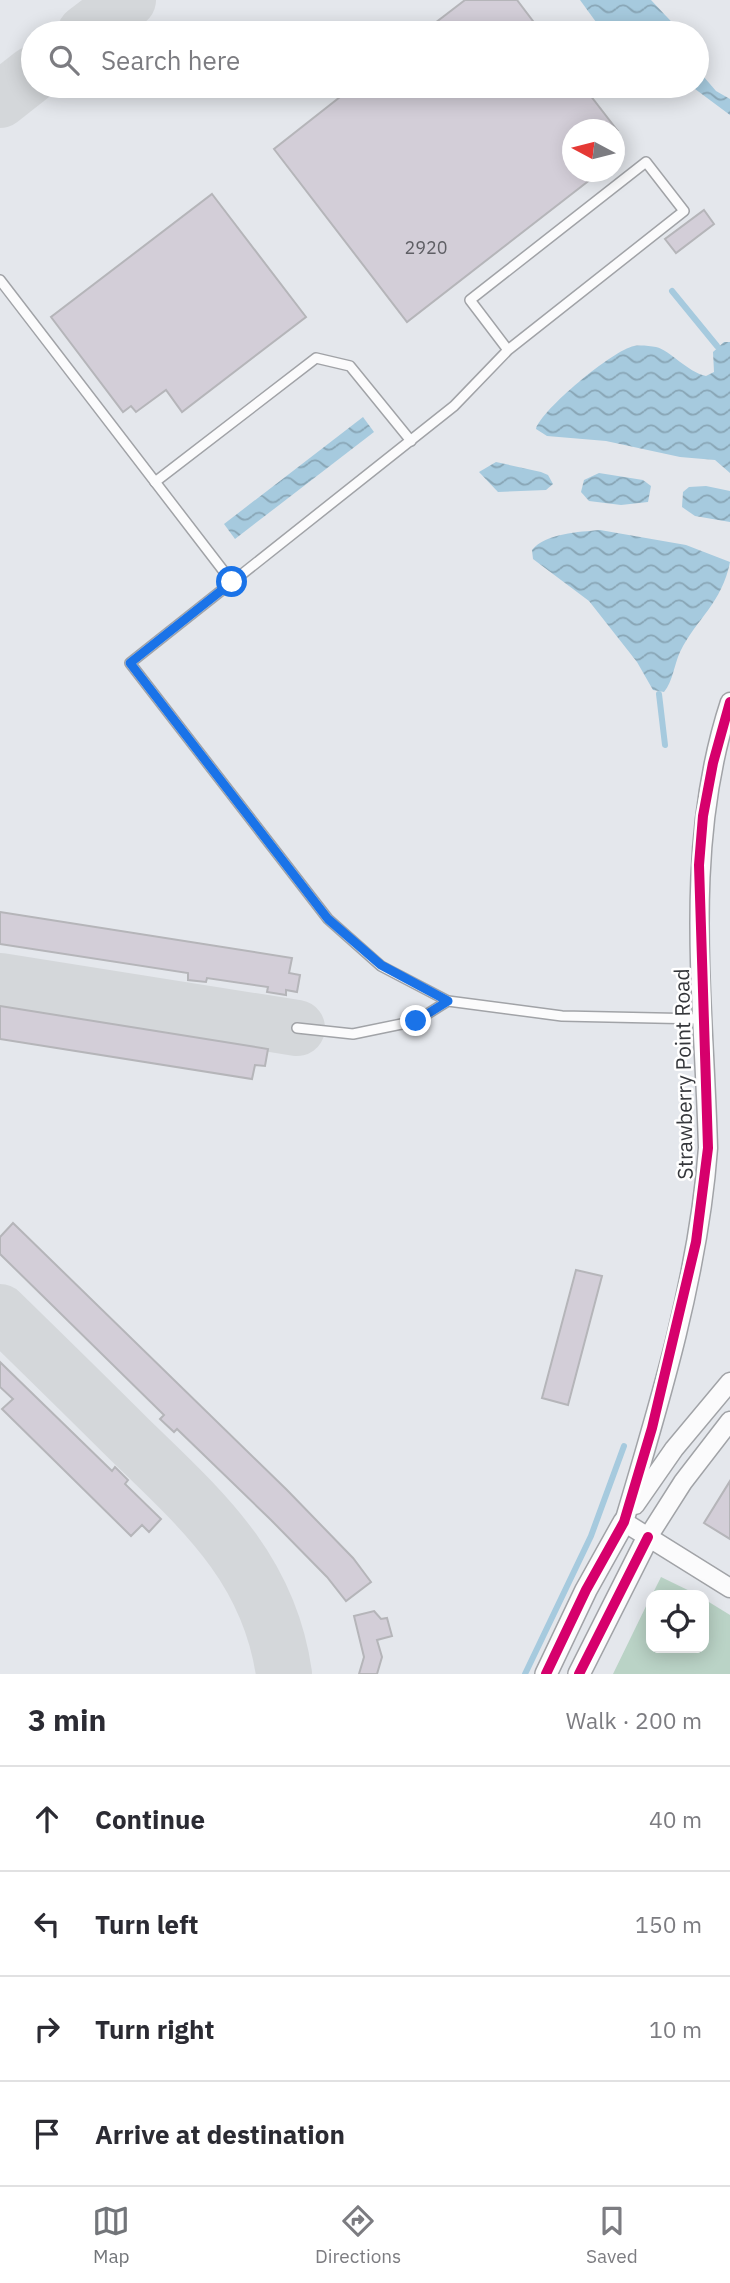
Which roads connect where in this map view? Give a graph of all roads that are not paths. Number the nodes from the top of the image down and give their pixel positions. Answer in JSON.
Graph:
{"nodes":[{"id":1,"x":0,"y":280,"type":"edge"},
{"id":2,"x":508,"y":350,"type":"junction"},
{"id":3,"x":411,"y":441,"type":"junction"},
{"id":4,"x":155,"y":482,"type":"junction"},
{"id":5,"x":232,"y":582,"type":"junction"},
{"id":6,"x":730,"y":702,"type":"edge"},
{"id":7,"x":448,"y":1001,"type":"junction"},
{"id":8,"x":702,"y":1019,"type":"junction"},
{"id":9,"x":297,"y":1028,"type":"dead end"},
{"id":10,"x":730,"y":1382,"type":"edge"},
{"id":11,"x":730,"y":1421,"type":"edge"},
{"id":12,"x":624,"y":1522,"type":"junction"},
{"id":13,"x":648,"y":1536,"type":"junction"},
{"id":14,"x":730,"y":1588,"type":"edge"},
{"id":15,"x":546,"y":1674,"type":"edge"},
{"id":16,"x":579,"y":1674,"type":"edge"}],
"edges":[{"from":1,"to":4,"type":"lane"},
{"from":2,"to":2,"type":"lane"},
{"from":2,"to":3,"type":"lane"},
{"from":3,"to":4,"type":"lane"},
{"from":3,"to":5,"type":"lane"},
{"from":4,"to":5,"type":"lane"},
{"from":5,"to":7,"type":"lane"},
{"from":6,"to":8,"type":"street","name":"Strawberry Point Road"},
{"from":7,"to":8,"type":"lane"},
{"from":7,"to":9,"type":"lane"},
{"from":8,"to":12,"type":"street","name":"Strawberry Point Road"},
{"from":10,"to":12,"type":"street"},
{"from":11,"to":13,"type":"street"},
{"from":12,"to":13,"type":"street"},
{"from":12,"to":15,"type":"street"},
{"from":13,"to":14,"type":"street"},
{"from":13,"to":16,"type":"street"}]}
